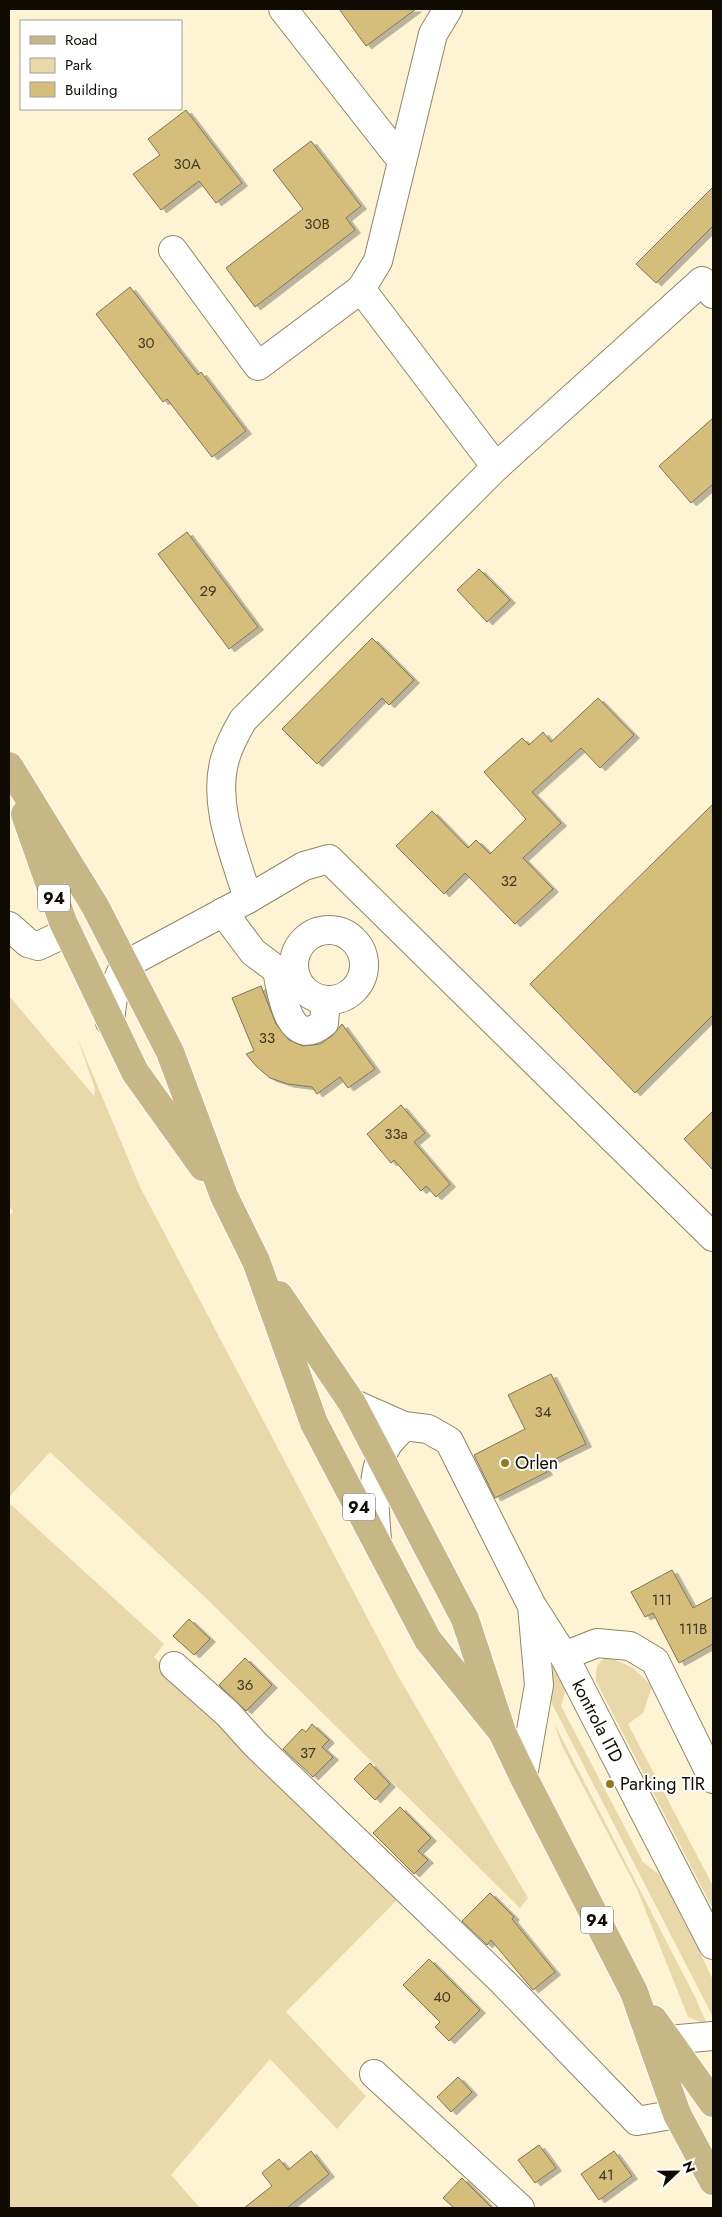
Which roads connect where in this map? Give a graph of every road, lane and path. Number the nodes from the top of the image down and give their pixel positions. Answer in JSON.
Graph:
{"nodes":[{"id":1,"x":284,"y":9,"type":"edge"},
{"id":2,"x":448,"y":9,"type":"edge"},
{"id":3,"x":402,"y":161,"type":"junction"},
{"id":4,"x":173,"y":250,"type":"dead end"},
{"id":5,"x":361,"y":289,"type":"junction"},
{"id":6,"x":713,"y":294,"type":"edge"},
{"id":7,"x":496,"y":467,"type":"junction"},
{"id":8,"x":9,"y":768,"type":"edge"},
{"id":9,"x":248,"y":899,"type":"junction"},
{"id":10,"x":223,"y":912,"type":"junction"},
{"id":11,"x":9,"y":926,"type":"edge"},
{"id":12,"x":68,"y":932,"type":"junction"},
{"id":13,"x":125,"y":965,"type":"junction"},
{"id":14,"x":326,"y":1000,"type":"dead end"},
{"id":15,"x":110,"y":1022,"type":"junction"},
{"id":16,"x":224,"y":1196,"type":"junction"},
{"id":17,"x":713,"y":1237,"type":"edge"},
{"id":18,"x":256,"y":1261,"type":"junction"},
{"id":19,"x":352,"y":1403,"type":"junction"},
{"id":20,"x":404,"y":1426,"type":"junction"},
{"id":21,"x":381,"y":1457,"type":"junction"},
{"id":22,"x":377,"y":1540,"type":"junction"},
{"id":23,"x":532,"y":1606,"type":"junction"},
{"id":24,"x":564,"y":1656,"type":"junction"},
{"id":25,"x":174,"y":1666,"type":"dead end"},
{"id":26,"x":502,"y":1732,"type":"junction"},
{"id":27,"x":523,"y":1776,"type":"junction"},
{"id":28,"x":713,"y":1779,"type":"edge"},
{"id":29,"x":713,"y":1945,"type":"edge"},
{"id":30,"x":713,"y":2036,"type":"edge"},
{"id":31,"x":659,"y":2039,"type":"junction"},
{"id":32,"x":374,"y":2074,"type":"dead end"},
{"id":33,"x":713,"y":2103,"type":"edge"},
{"id":34,"x":677,"y":2114,"type":"junction"},
{"id":35,"x":713,"y":2181,"type":"edge"},
{"id":36,"x":520,"y":2208,"type":"edge"}],
"edges":[{"from":1,"to":3,"type":"lane"},
{"from":2,"to":3,"type":"lane"},
{"from":3,"to":5,"type":"lane"},
{"from":4,"to":5,"type":"lane"},
{"from":5,"to":7,"type":"lane"},
{"from":6,"to":7,"type":"lane"},
{"from":7,"to":9,"type":"lane"},
{"from":8,"to":12,"type":"main road","number":"94"},
{"from":8,"to":13,"type":"main road","number":"94"},
{"from":9,"to":10,"type":"lane"},
{"from":9,"to":17,"type":"lane"},
{"from":10,"to":13,"type":"lane"},
{"from":10,"to":14,"type":"lane"},
{"from":11,"to":12,"type":"lane"},
{"from":12,"to":15,"type":"main road","number":"94"},
{"from":13,"to":15,"type":"lane"},
{"from":13,"to":16,"type":"main road","number":"94"},
{"from":15,"to":16,"type":"main road","number":"94"},
{"from":16,"to":18,"type":"main road","number":"94"},
{"from":18,"to":19,"type":"main road","number":"94"},
{"from":18,"to":22,"type":"main road","number":"94"},
{"from":19,"to":20,"type":"lane","name":"kontrola ITD"},
{"from":19,"to":21,"type":"main road","number":"94"},
{"from":20,"to":21,"type":"lane"},
{"from":20,"to":23,"type":"lane","name":"kontrola ITD"},
{"from":21,"to":22,"type":"lane"},
{"from":21,"to":26,"type":"main road","number":"94"},
{"from":22,"to":26,"type":"main road","number":"94"},
{"from":23,"to":24,"type":"lane","name":"kontrola ITD"},
{"from":23,"to":27,"type":"lane"},
{"from":24,"to":28,"type":"lane"},
{"from":24,"to":29,"type":"lane","name":"kontrola ITD"},
{"from":25,"to":34,"type":"lane"},
{"from":26,"to":27,"type":"main road","number":"94"},
{"from":27,"to":31,"type":"main road","number":"94"},
{"from":30,"to":31,"type":"lane"},
{"from":31,"to":33,"type":"main road","number":"94"},
{"from":31,"to":34,"type":"main road","number":"94"},
{"from":32,"to":36,"type":"lane"},
{"from":34,"to":35,"type":"main road","number":"94"}]}
